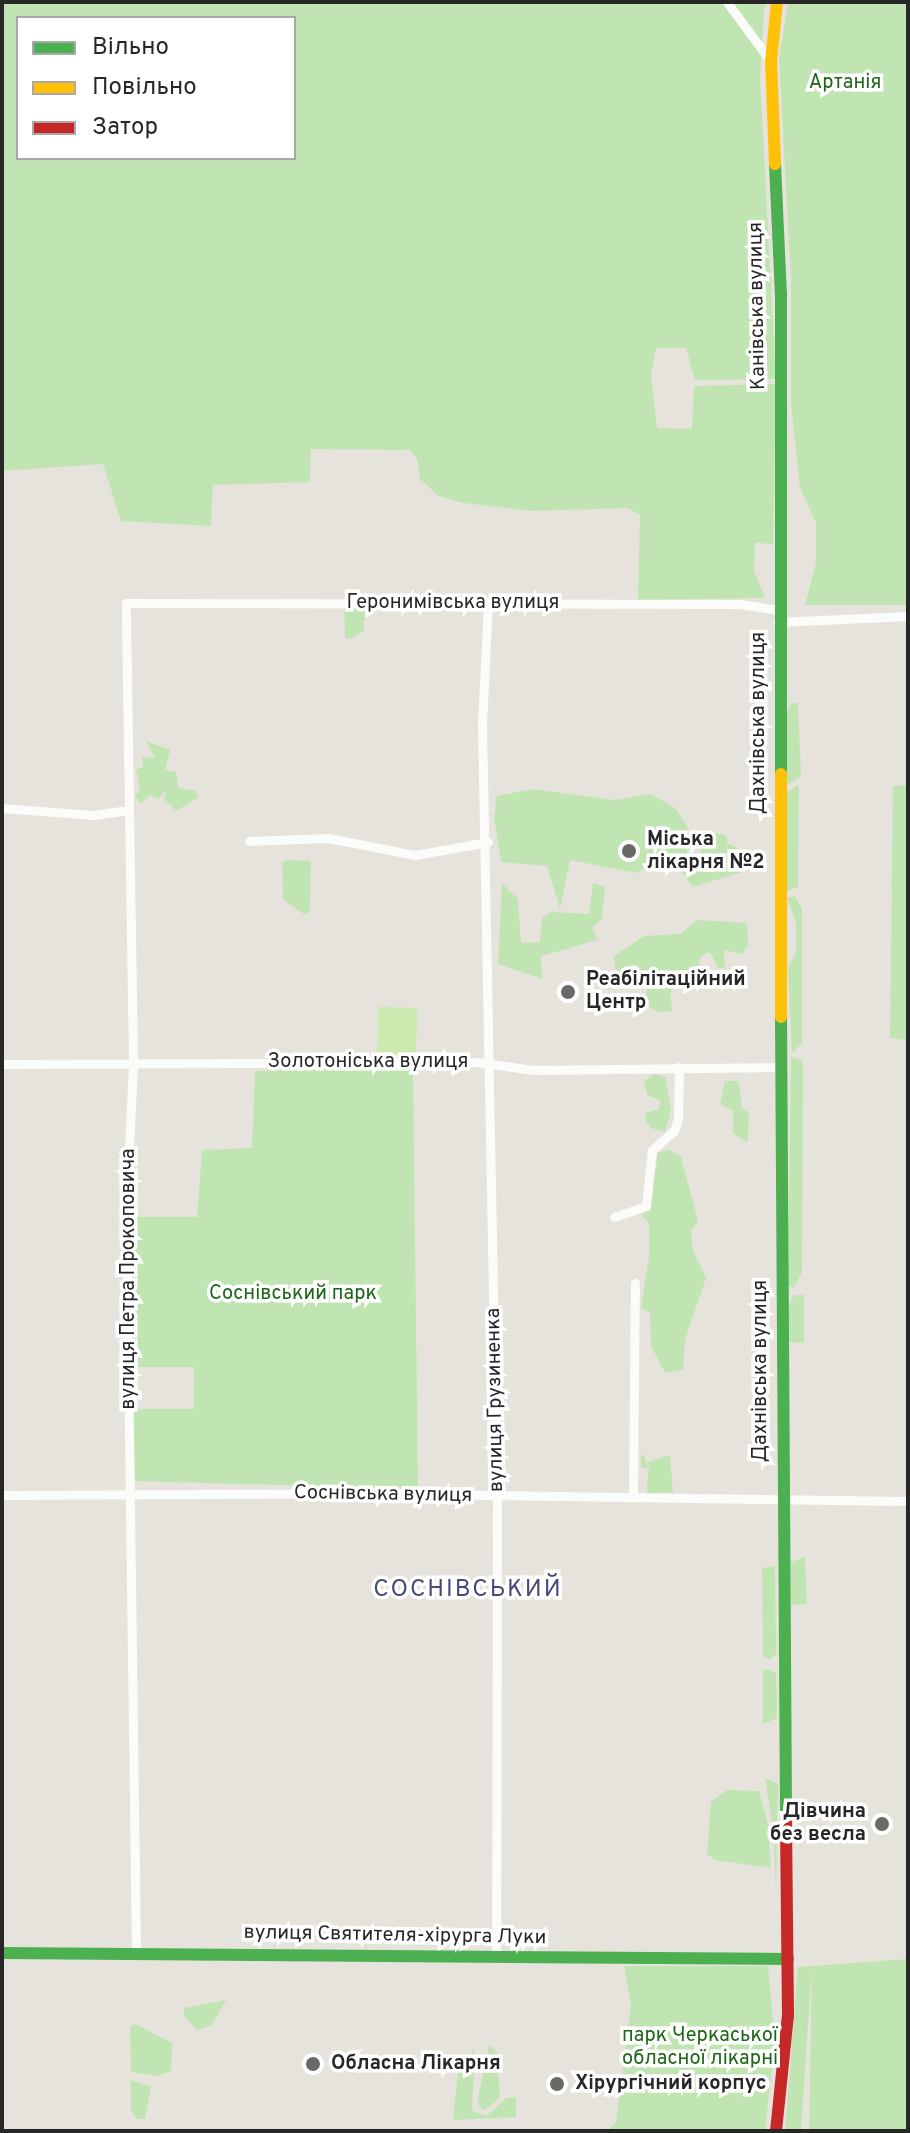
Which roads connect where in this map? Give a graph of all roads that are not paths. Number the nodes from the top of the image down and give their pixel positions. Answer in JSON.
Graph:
{"nodes":[{"id":1,"x":727,"y":2,"type":"edge"},
{"id":2,"x":777,"y":2,"type":"edge"},
{"id":3,"x":771,"y":62,"type":"junction"},
{"id":4,"x":488,"y":602,"type":"junction"},
{"id":5,"x":126,"y":603,"type":"joint"},
{"id":6,"x":778,"y":616,"type":"junction"},
{"id":7,"x":908,"y":616,"type":"edge"},
{"id":8,"x":2,"y":808,"type":"edge"},
{"id":9,"x":129,"y":810,"type":"junction"},
{"id":10,"x":249,"y":841,"type":"dead end"},
{"id":11,"x":488,"y":842,"type":"junction"},
{"id":12,"x":133,"y":1062,"type":"junction"},
{"id":13,"x":2,"y":1064,"type":"edge"},
{"id":14,"x":491,"y":1065,"type":"junction"},
{"id":15,"x":679,"y":1067,"type":"junction"},
{"id":16,"x":781,"y":1067,"type":"junction"},
{"id":17,"x":614,"y":1217,"type":"dead end"},
{"id":18,"x":635,"y":1283,"type":"dead end"},
{"id":19,"x":2,"y":1495,"type":"edge"},
{"id":20,"x":129,"y":1495,"type":"junction"},
{"id":21,"x":497,"y":1497,"type":"junction"},
{"id":22,"x":633,"y":1497,"type":"junction"},
{"id":23,"x":782,"y":1499,"type":"junction"},
{"id":24,"x":907,"y":1501,"type":"edge"},
{"id":25,"x":2,"y":1953,"type":"edge"},
{"id":26,"x":136,"y":1954,"type":"junction"},
{"id":27,"x":496,"y":1957,"type":"junction"},
{"id":28,"x":788,"y":1959,"type":"junction"},
{"id":29,"x":776,"y":2131,"type":"edge"}],
"edges":[{"from":1,"to":3,"type":"street"},
{"from":2,"to":3,"type":"main road","name":"Канівська вулиця"},
{"from":3,"to":6,"type":"main road","name":"Канівська вулиця"},
{"from":4,"to":5,"type":"street","name":"Геронимівська вулиця"},
{"from":4,"to":6,"type":"street","name":"Геронимівська вулиця"},
{"from":4,"to":11,"type":"street","name":"вулиця Грузиненка"},
{"from":5,"to":9,"type":"street","name":"вулиця Петра Прокоповича"},
{"from":6,"to":7,"type":"street","name":"Геронимівська вулиця"},
{"from":6,"to":16,"type":"main road","name":"Дахнівська вулиця"},
{"from":8,"to":9,"type":"street"},
{"from":9,"to":12,"type":"street","name":"вулиця Петра Прокоповича"},
{"from":10,"to":11,"type":"street"},
{"from":11,"to":14,"type":"street","name":"вулиця Грузиненка"},
{"from":12,"to":13,"type":"street","name":"Золотоніська вулиця"},
{"from":12,"to":14,"type":"street","name":"Золотоніська вулиця"},
{"from":12,"to":20,"type":"street","name":"вулиця Петра Прокоповича"},
{"from":14,"to":15,"type":"street","name":"Золотоніська вулиця"},
{"from":14,"to":21,"type":"street","name":"вулиця Грузиненка"},
{"from":15,"to":16,"type":"street","name":"Золотоніська вулиця"},
{"from":15,"to":17,"type":"street"},
{"from":16,"to":23,"type":"main road","name":"Дахнівська вулиця"},
{"from":18,"to":22,"type":"street"},
{"from":19,"to":20,"type":"street","name":"Соснівська вулиця"},
{"from":20,"to":21,"type":"street","name":"Соснівська вулиця"},
{"from":20,"to":26,"type":"street","name":"вулиця Петра Прокоповича"},
{"from":21,"to":22,"type":"street","name":"Соснівська вулиця"},
{"from":21,"to":27,"type":"street","name":"вулиця Грузиненка"},
{"from":22,"to":23,"type":"street","name":"Соснівська вулиця"},
{"from":23,"to":24,"type":"street","name":"Соснівська вулиця"},
{"from":23,"to":28,"type":"main road","name":"Дахнівська вулиця"},
{"from":25,"to":26,"type":"main road","name":"вулиця Святителя-хірурга Луки"},
{"from":26,"to":27,"type":"main road","name":"вулиця Святителя-хірурга Луки"},
{"from":27,"to":28,"type":"main road","name":"вулиця Святителя-хірурга Луки"},
{"from":28,"to":29,"type":"main road","name":"Дахнівська вулиця"}]}
